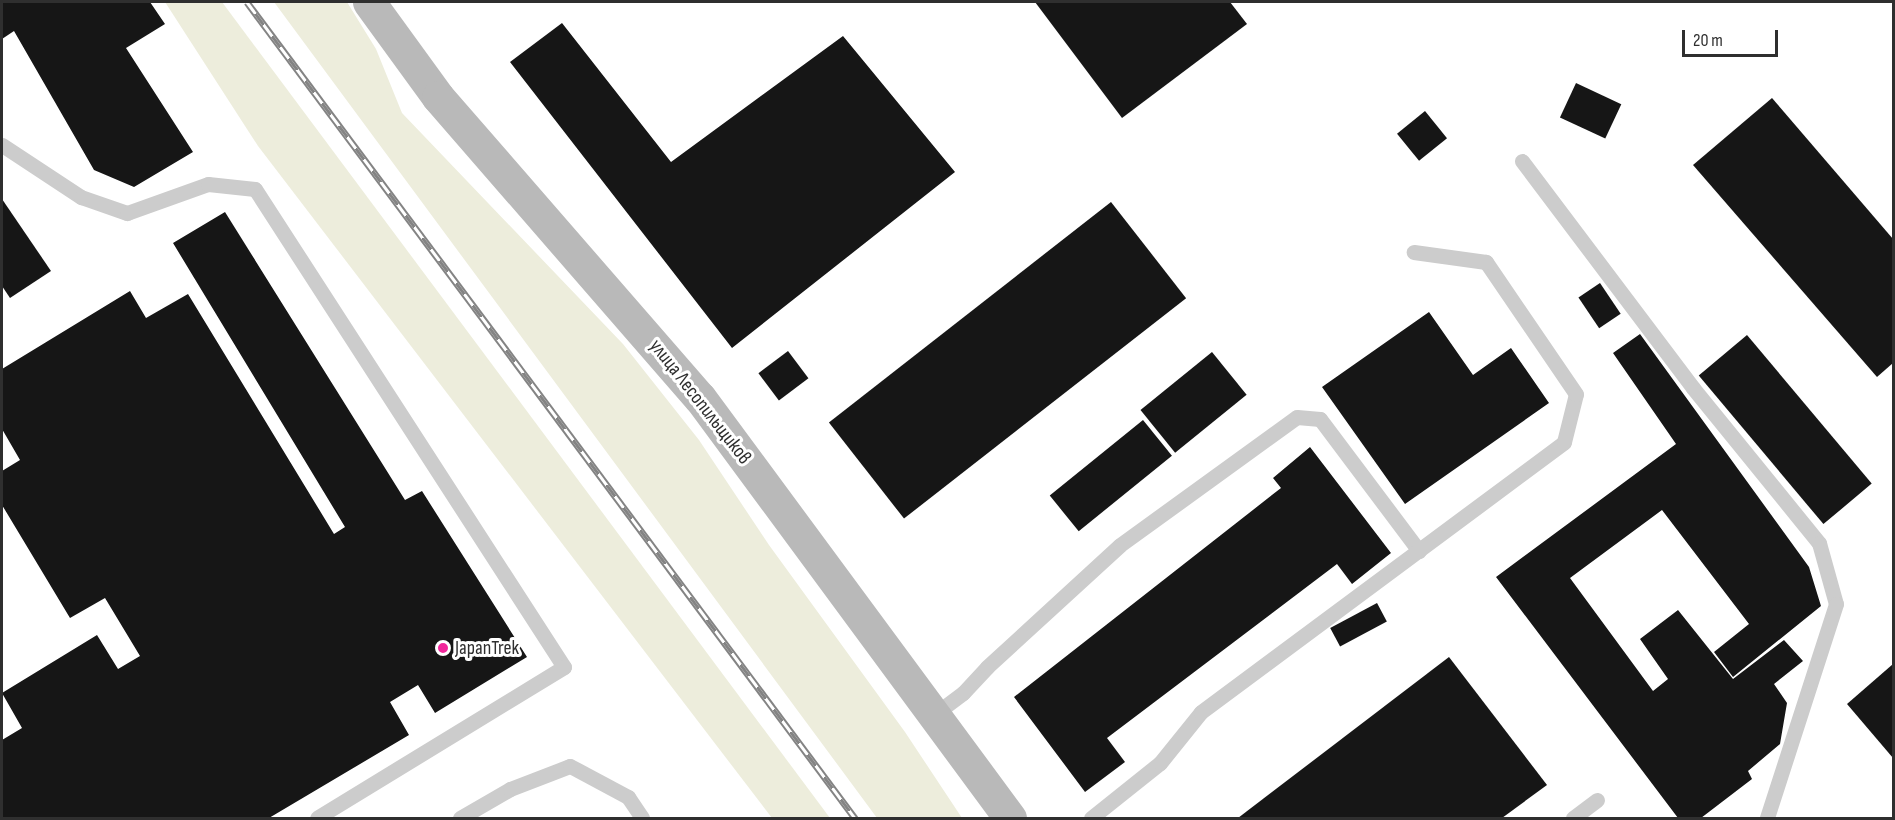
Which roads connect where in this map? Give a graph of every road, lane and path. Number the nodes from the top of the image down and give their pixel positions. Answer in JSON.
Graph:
{"nodes":[{"id":1,"x":369,"y":2,"type":"edge"},
{"id":2,"x":2,"y":146,"type":"edge"},
{"id":3,"x":1522,"y":161,"type":"dead end"},
{"id":4,"x":1414,"y":252,"type":"dead end"},
{"id":5,"x":1419,"y":551,"type":"junction"},
{"id":6,"x":934,"y":714,"type":"junction"},
{"id":7,"x":1598,"y":800,"type":"dead end"},
{"id":8,"x":317,"y":819,"type":"edge"},
{"id":9,"x":460,"y":819,"type":"edge"},
{"id":10,"x":642,"y":819,"type":"edge"},
{"id":11,"x":1010,"y":819,"type":"edge"},
{"id":12,"x":1091,"y":819,"type":"edge"},
{"id":13,"x":1573,"y":819,"type":"edge"},
{"id":14,"x":1767,"y":819,"type":"edge"}],
"edges":[{"from":1,"to":6,"type":"main road","name":"улица Лесопильщиков"},
{"from":2,"to":8,"type":"lane"},
{"from":3,"to":14,"type":"lane"},
{"from":4,"to":5,"type":"lane"},
{"from":5,"to":6,"type":"lane"},
{"from":5,"to":12,"type":"lane"},
{"from":6,"to":11,"type":"main road","name":"улица Лесопильщиков"},
{"from":7,"to":13,"type":"lane"},
{"from":9,"to":10,"type":"lane"}]}
